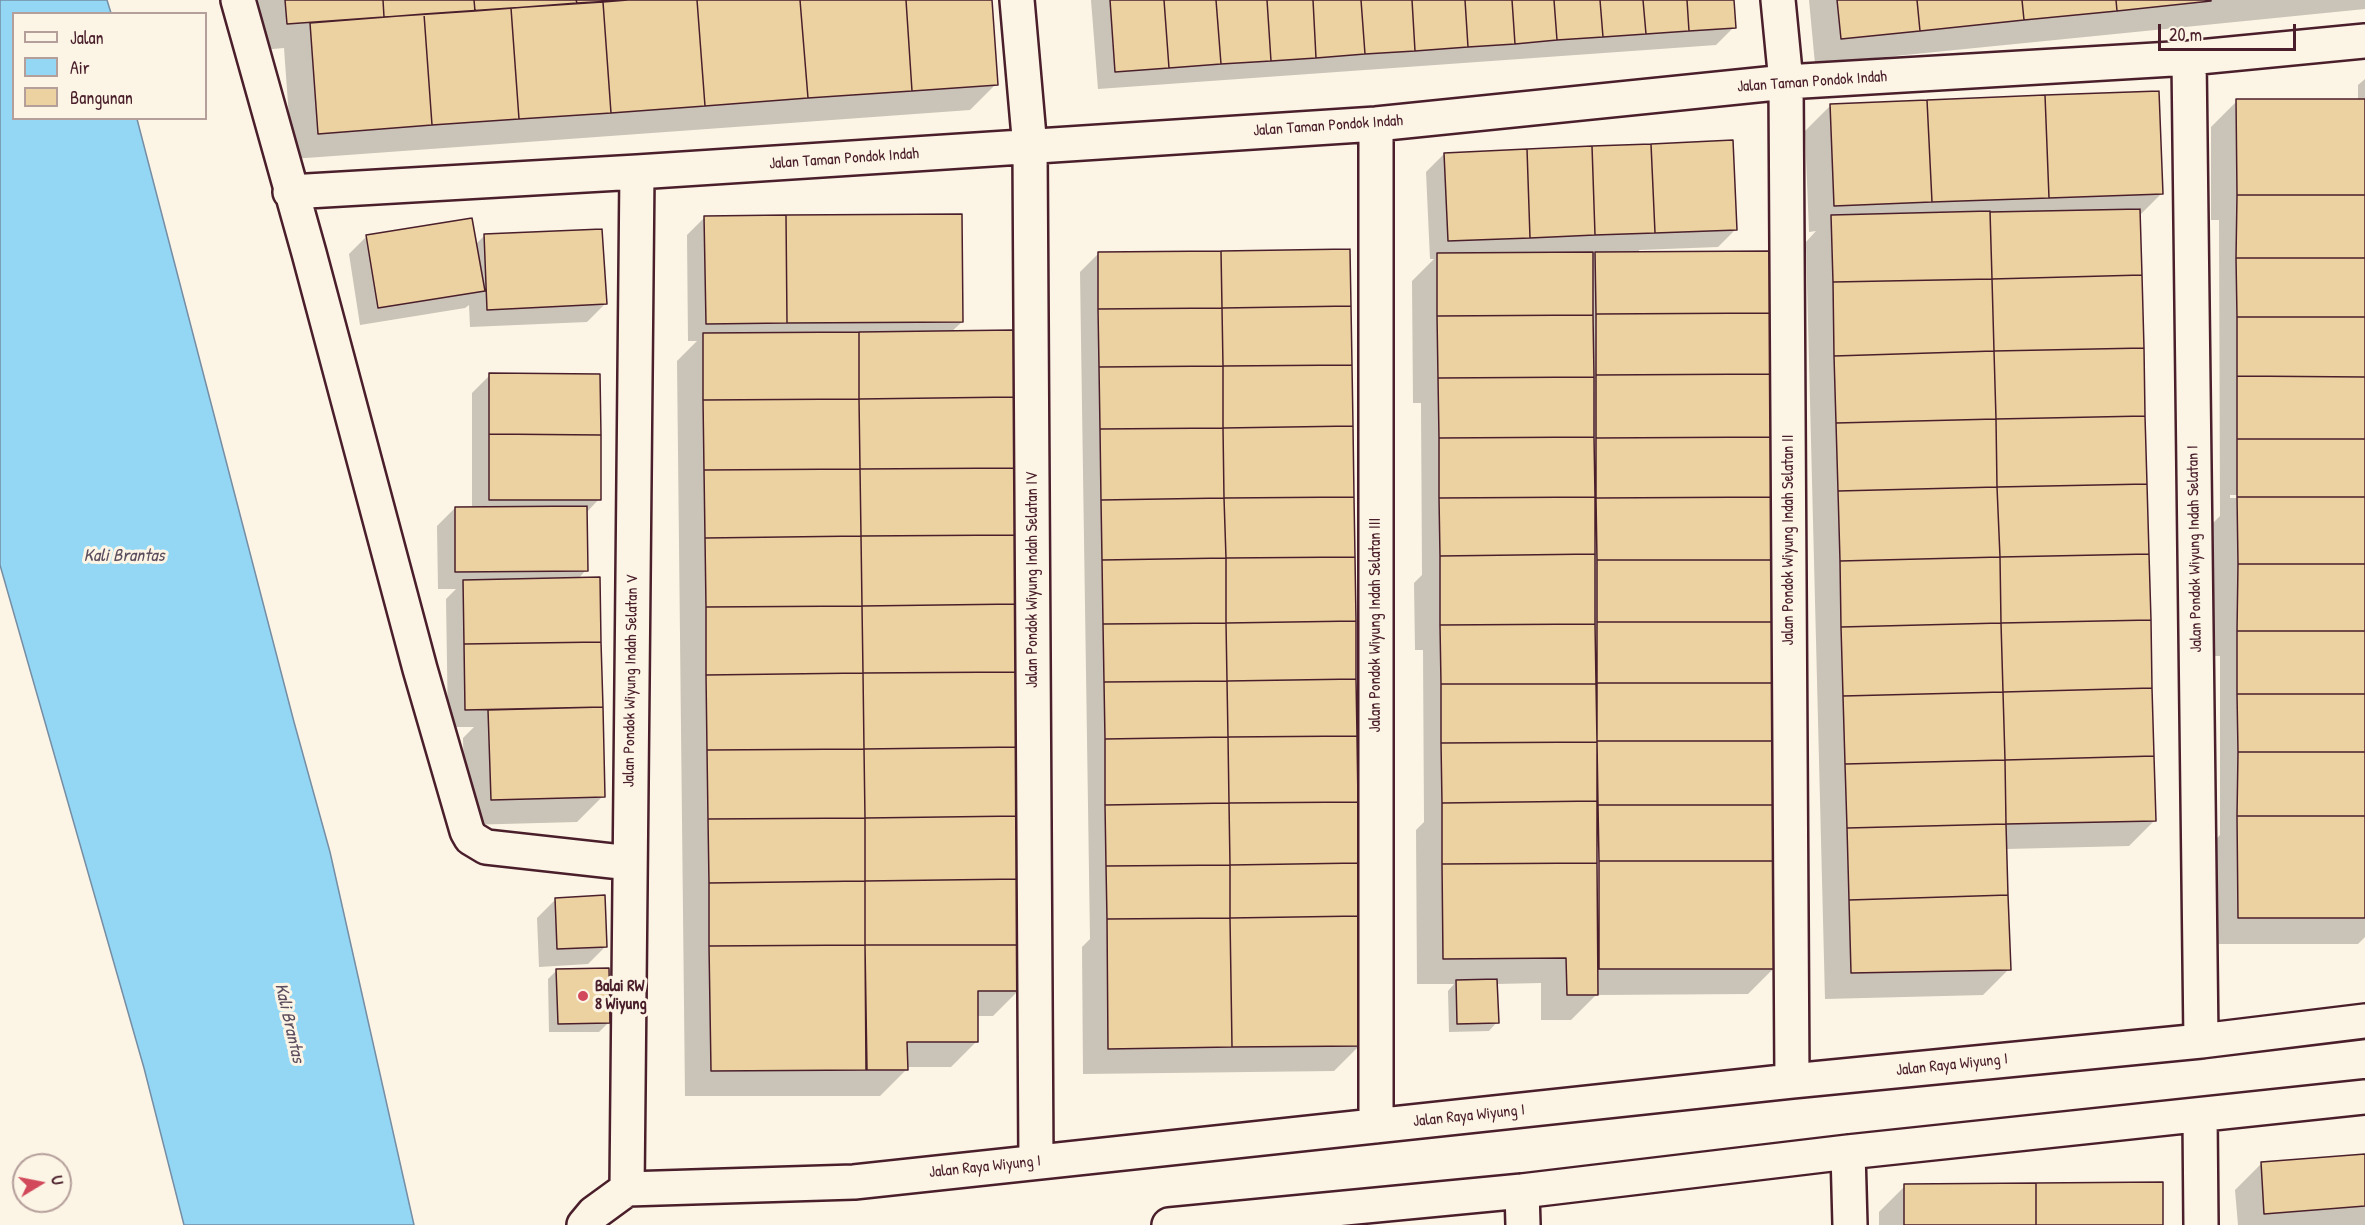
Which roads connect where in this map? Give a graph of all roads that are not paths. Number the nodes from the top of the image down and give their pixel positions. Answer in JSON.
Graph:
{"nodes":[{"id":1,"x":238,"y":0,"type":"edge"},
{"id":2,"x":1017,"y":0,"type":"edge"},
{"id":3,"x":1778,"y":0,"type":"edge"},
{"id":4,"x":2365,"y":41,"type":"edge"},
{"id":5,"x":2188,"y":57,"type":"junction"},
{"id":6,"x":1786,"y":82,"type":"junction"},
{"id":7,"x":1376,"y":124,"type":"junction"},
{"id":8,"x":1030,"y":148,"type":"junction"},
{"id":9,"x":637,"y":172,"type":"junction"},
{"id":10,"x":290,"y":192,"type":"junction"},
{"id":11,"x":630,"y":863,"type":"junction"},
{"id":12,"x":2365,"y":1021,"type":"edge"},
{"id":13,"x":2201,"y":1041,"type":"junction"},
{"id":14,"x":1792,"y":1081,"type":"junction"},
{"id":15,"x":2365,"y":1098,"type":"edge"},
{"id":16,"x":2200,"y":1116,"type":"junction"},
{"id":17,"x":1376,"y":1126,"type":"junction"},
{"id":18,"x":1848,"y":1152,"type":"junction"},
{"id":19,"x":1036,"y":1162,"type":"junction"},
{"id":20,"x":627,"y":1189,"type":"junction"},
{"id":21,"x":1522,"y":1191,"type":"junction"},
{"id":22,"x":585,"y":1225,"type":"edge"},
{"id":23,"x":1169,"y":1225,"type":"edge"},
{"id":24,"x":1174,"y":1225,"type":"edge"},
{"id":25,"x":1523,"y":1225,"type":"edge"},
{"id":26,"x":1850,"y":1225,"type":"edge"},
{"id":27,"x":2201,"y":1225,"type":"edge"}],
"edges":[{"from":1,"to":10,"type":"street"},
{"from":2,"to":8,"type":"street","name":"Jalan Pondok Wiyung Indah Selatan IV"},
{"from":3,"to":6,"type":"street","name":"Jalan Pondok Wiyung Indah Selatan II"},
{"from":4,"to":5,"type":"street","name":"Jalan Taman Pondok Indah"},
{"from":5,"to":6,"type":"street","name":"Jalan Taman Pondok Indah"},
{"from":5,"to":13,"type":"street","name":"Jalan Pondok Wiyung Indah Selatan I"},
{"from":6,"to":7,"type":"street","name":"Jalan Taman Pondok Indah"},
{"from":6,"to":14,"type":"street","name":"Jalan Pondok Wiyung Indah Selatan II"},
{"from":7,"to":8,"type":"street","name":"Jalan Taman Pondok Indah"},
{"from":7,"to":17,"type":"street","name":"Jalan Pondok Wiyung Indah Selatan III"},
{"from":8,"to":9,"type":"street","name":"Jalan Taman Pondok Indah"},
{"from":8,"to":19,"type":"street","name":"Jalan Pondok Wiyung Indah Selatan IV"},
{"from":9,"to":10,"type":"street","name":"Jalan Taman Pondok Indah"},
{"from":9,"to":11,"type":"street","name":"Jalan Pondok Wiyung Indah Selatan V"},
{"from":10,"to":11,"type":"street"},
{"from":11,"to":20,"type":"street","name":"Jalan Pondok Wiyung Indah Selatan V"},
{"from":12,"to":13,"type":"street","name":"Jalan Raya Wiyung I"},
{"from":13,"to":14,"type":"street","name":"Jalan Raya Wiyung I"},
{"from":14,"to":17,"type":"street","name":"Jalan Raya Wiyung I"},
{"from":15,"to":16,"type":"street"},
{"from":16,"to":18,"type":"street"},
{"from":16,"to":27,"type":"street"},
{"from":17,"to":19,"type":"street","name":"Jalan Raya Wiyung I"},
{"from":18,"to":21,"type":"street"},
{"from":18,"to":26,"type":"street"},
{"from":19,"to":20,"type":"street","name":"Jalan Raya Wiyung I"},
{"from":20,"to":22,"type":"street"},
{"from":21,"to":24,"type":"street"},
{"from":21,"to":25,"type":"street"},
{"from":23,"to":24,"type":"street"}]}
